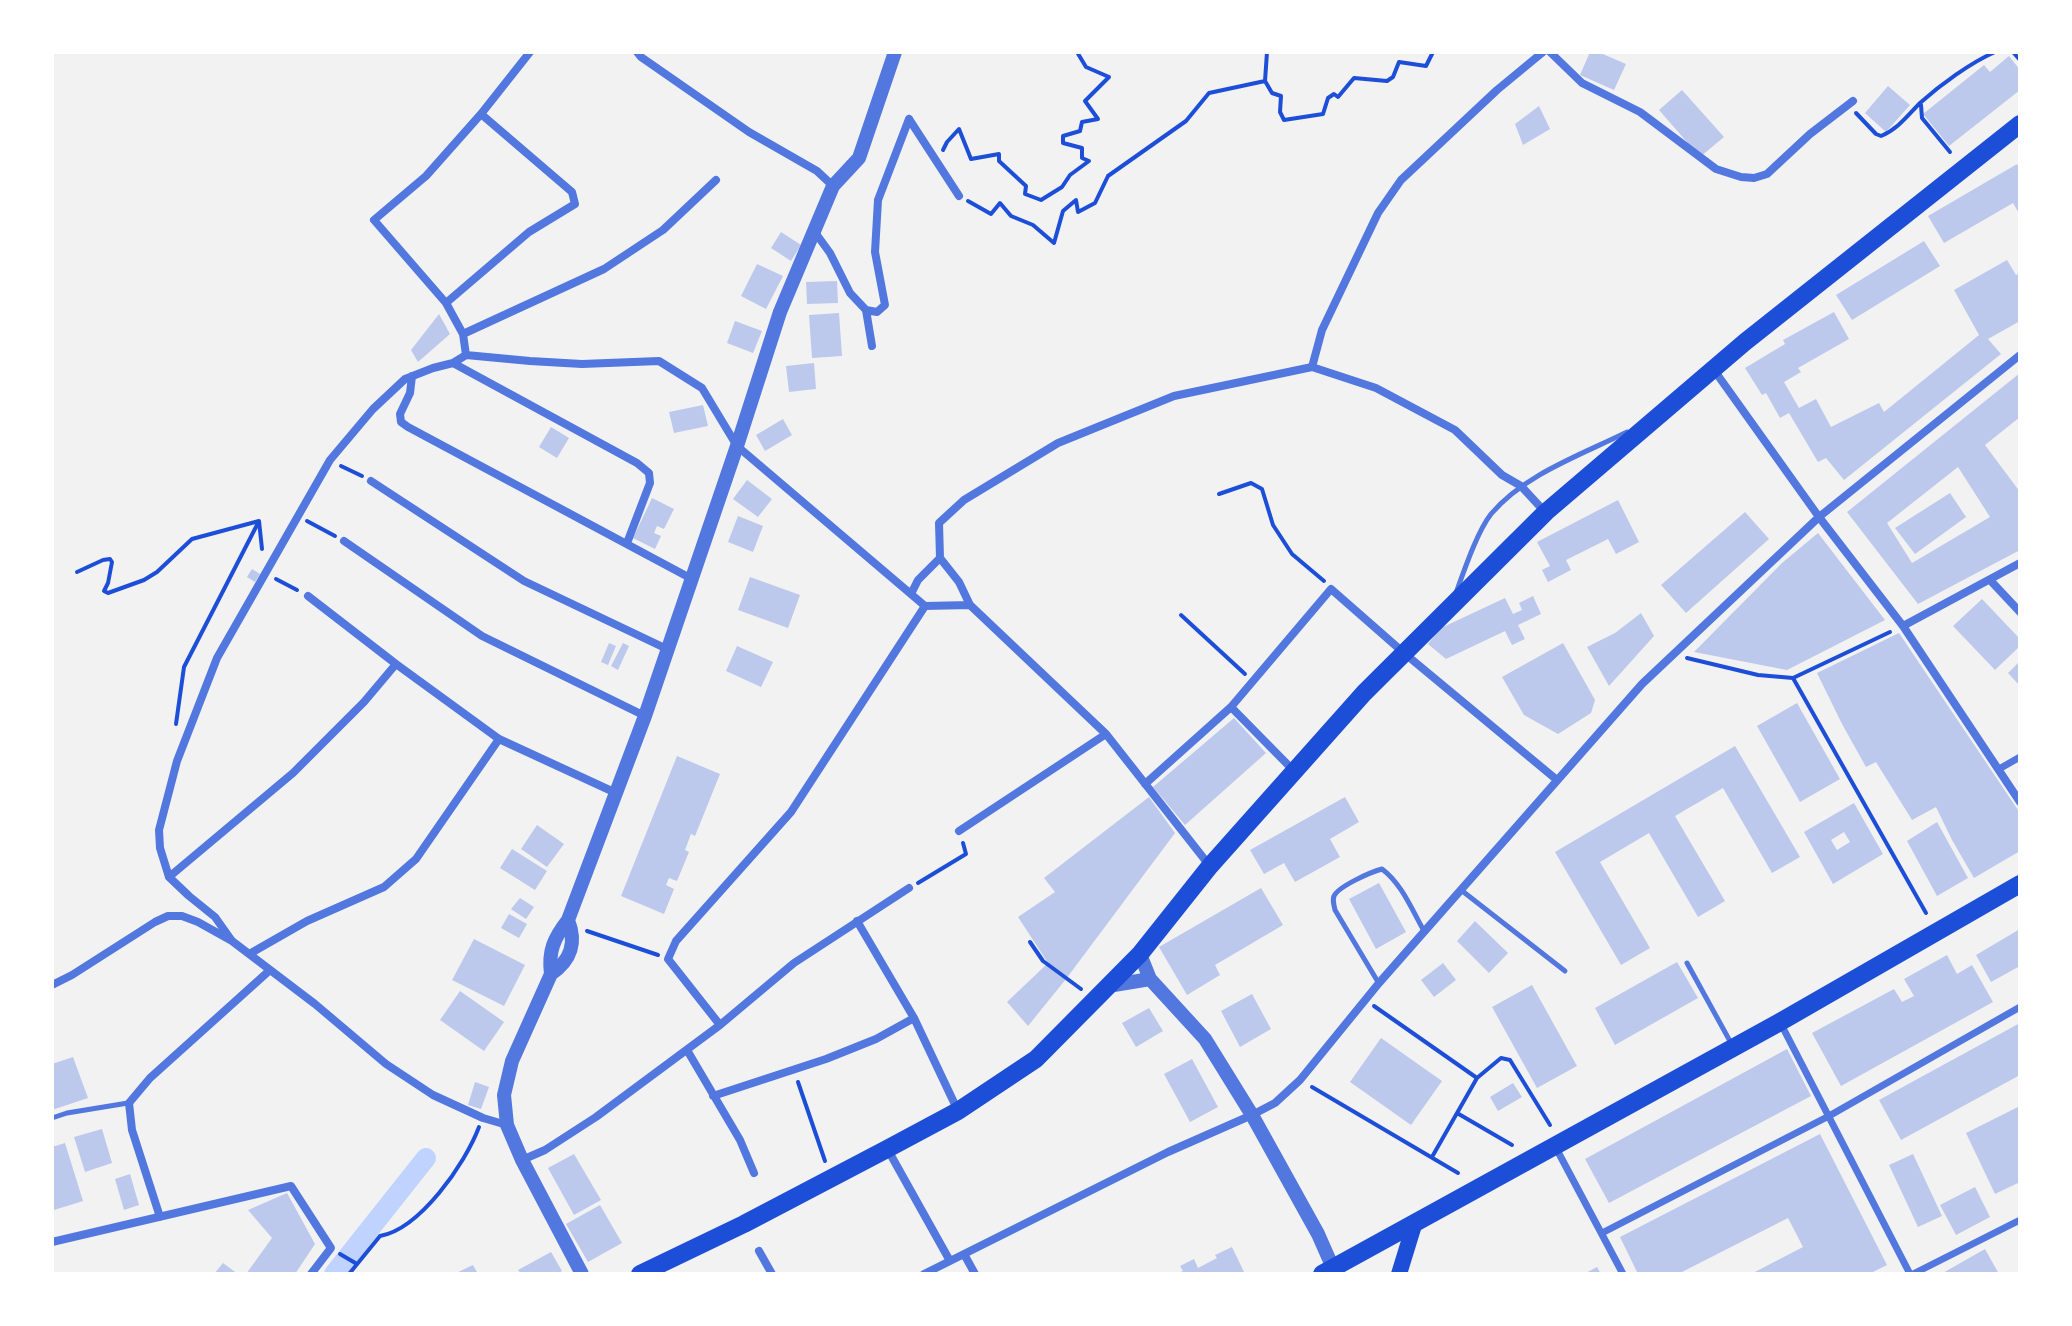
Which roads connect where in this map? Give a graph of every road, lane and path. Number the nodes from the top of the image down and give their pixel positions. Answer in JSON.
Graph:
{"nodes":[{"id":1,"x":530,"y":52,"type":"edge"},
{"id":2,"x":637,"y":52,"type":"edge"},
{"id":3,"x":895,"y":52,"type":"edge"},
{"id":4,"x":1077,"y":52,"type":"edge"},
{"id":5,"x":1267,"y":52,"type":"edge"},
{"id":6,"x":1433,"y":52,"type":"edge"},
{"id":7,"x":1543,"y":52,"type":"edge"},
{"id":8,"x":1550,"y":52,"type":"edge"},
{"id":9,"x":1995,"y":52,"type":"edge"},
{"id":10,"x":2013,"y":52,"type":"edge"},
{"id":11,"x":2020,"y":60,"type":"edge"},
{"id":12,"x":1265,"y":81,"type":"junction"},
{"id":13,"x":1850,"y":103,"type":"joint"},
{"id":14,"x":1920,"y":103,"type":"junction"},
{"id":15,"x":481,"y":114,"type":"junction"},
{"id":16,"x":2020,"y":124,"type":"edge"},
{"id":17,"x":1950,"y":152,"type":"dead end"},
{"id":18,"x":937,"y":164,"type":"junction"},
{"id":19,"x":716,"y":180,"type":"dead end"},
{"id":20,"x":833,"y":186,"type":"junction"},
{"id":21,"x":959,"y":196,"type":"joint"},
{"id":22,"x":813,"y":231,"type":"junction"},
{"id":23,"x":446,"y":303,"type":"junction"},
{"id":24,"x":866,"y":310,"type":"junction"},
{"id":25,"x":463,"y":334,"type":"junction"},
{"id":26,"x":872,"y":346,"type":"dead end"},
{"id":27,"x":466,"y":355,"type":"junction"},
{"id":28,"x":2020,"y":355,"type":"edge"},
{"id":29,"x":453,"y":363,"type":"junction"},
{"id":30,"x":1312,"y":367,"type":"junction"},
{"id":31,"x":1714,"y":369,"type":"junction"},
{"id":32,"x":412,"y":376,"type":"junction"},
{"id":33,"x":1653,"y":419,"type":"junction"},
{"id":34,"x":737,"y":446,"type":"junction"},
{"id":35,"x":330,"y":460,"type":"junction"},
{"id":36,"x":371,"y":481,"type":"joint"},
{"id":37,"x":1521,"y":486,"type":"junction"},
{"id":38,"x":1219,"y":494,"type":"dead end"},
{"id":39,"x":1546,"y":512,"type":"junction"},
{"id":40,"x":299,"y":517,"type":"junction"},
{"id":41,"x":1819,"y":517,"type":"junction"},
{"id":42,"x":259,"y":521,"type":"junction"},
{"id":43,"x":344,"y":541,"type":"joint"},
{"id":44,"x":627,"y":543,"type":"junction"},
{"id":45,"x":940,"y":558,"type":"junction"},
{"id":46,"x":2020,"y":563,"type":"edge"},
{"id":47,"x":77,"y":572,"type":"dead end"},
{"id":48,"x":266,"y":574,"type":"junction"},
{"id":49,"x":692,"y":579,"type":"junction"},
{"id":50,"x":1990,"y":580,"type":"junction"},
{"id":51,"x":1331,"y":589,"type":"junction"},
{"id":52,"x":911,"y":594,"type":"junction"},
{"id":53,"x":308,"y":596,"type":"joint"},
{"id":54,"x":970,"y":605,"type":"junction"},
{"id":55,"x":925,"y":606,"type":"junction"},
{"id":56,"x":1451,"y":606,"type":"junction"},
{"id":57,"x":2020,"y":612,"type":"edge"},
{"id":58,"x":1181,"y":615,"type":"dead end"},
{"id":59,"x":1903,"y":626,"type":"junction"},
{"id":60,"x":667,"y":649,"type":"junction"},
{"id":61,"x":1404,"y":653,"type":"junction"},
{"id":62,"x":1672,"y":655,"type":"junction"},
{"id":63,"x":396,"y":664,"type":"junction"},
{"id":64,"x":1793,"y":678,"type":"junction"},
{"id":65,"x":1253,"y":681,"type":"junction"},
{"id":66,"x":1231,"y":707,"type":"junction"},
{"id":67,"x":645,"y":716,"type":"junction"},
{"id":68,"x":175,"y":728,"type":"dead end"},
{"id":69,"x":1106,"y":734,"type":"junction"},
{"id":70,"x":499,"y":739,"type":"junction"},
{"id":71,"x":2020,"y":757,"type":"edge"},
{"id":72,"x":1999,"y":769,"type":"junction"},
{"id":73,"x":1294,"y":771,"type":"junction"},
{"id":74,"x":1557,"y":780,"type":"junction"},
{"id":75,"x":1145,"y":784,"type":"junction"},
{"id":76,"x":616,"y":793,"type":"junction"},
{"id":77,"x":2020,"y":802,"type":"edge"},
{"id":78,"x":959,"y":831,"type":"joint"},
{"id":79,"x":1210,"y":866,"type":"junction"},
{"id":80,"x":169,"y":877,"type":"junction"},
{"id":81,"x":2020,"y":884,"type":"edge"},
{"id":82,"x":909,"y":888,"type":"joint"},
{"id":83,"x":1461,"y":890,"type":"junction"},
{"id":84,"x":1926,"y":913,"type":"dead end"},
{"id":85,"x":857,"y":921,"type":"junction"},
{"id":86,"x":584,"y":929,"type":"dead end"},
{"id":87,"x":1425,"y":933,"type":"junction"},
{"id":88,"x":232,"y":941,"type":"junction"},
{"id":89,"x":1030,"y":942,"type":"dead end"},
{"id":90,"x":251,"y":953,"type":"junction"},
{"id":91,"x":1140,"y":954,"type":"junction"},
{"id":92,"x":668,"y":959,"type":"junction"},
{"id":93,"x":1687,"y":963,"type":"dead end"},
{"id":94,"x":270,"y":970,"type":"junction"},
{"id":95,"x":1565,"y":971,"type":"dead end"},
{"id":96,"x":1066,"y":978,"type":"dead end"},
{"id":97,"x":1150,"y":979,"type":"junction"},
{"id":98,"x":1379,"y":983,"type":"junction"},
{"id":99,"x":52,"y":985,"type":"edge"},
{"id":100,"x":1108,"y":986,"type":"junction"},
{"id":101,"x":1365,"y":1000,"type":"junction"},
{"id":102,"x":2020,"y":1007,"type":"edge"},
{"id":103,"x":914,"y":1018,"type":"junction"},
{"id":104,"x":1780,"y":1022,"type":"junction"},
{"id":105,"x":720,"y":1025,"type":"junction"},
{"id":106,"x":1734,"y":1047,"type":"junction"},
{"id":107,"x":687,"y":1050,"type":"junction"},
{"id":108,"x":794,"y":1069,"type":"junction"},
{"id":109,"x":1477,"y":1078,"type":"junction"},
{"id":110,"x":1300,"y":1080,"type":"junction"},
{"id":111,"x":713,"y":1096,"type":"junction"},
{"id":112,"x":129,"y":1103,"type":"junction"},
{"id":113,"x":958,"y":1111,"type":"junction"},
{"id":114,"x":1457,"y":1113,"type":"junction"},
{"id":115,"x":1252,"y":1115,"type":"junction"},
{"id":116,"x":1829,"y":1116,"type":"junction"},
{"id":117,"x":52,"y":1118,"type":"edge"},
{"id":118,"x":483,"y":1118,"type":"junction"},
{"id":119,"x":507,"y":1125,"type":"junction"},
{"id":120,"x":1550,"y":1125,"type":"dead end"},
{"id":121,"x":1512,"y":1145,"type":"dead end"},
{"id":122,"x":1555,"y":1146,"type":"junction"},
{"id":123,"x":887,"y":1149,"type":"junction"},
{"id":124,"x":1432,"y":1157,"type":"junction"},
{"id":125,"x":522,"y":1160,"type":"junction"},
{"id":126,"x":754,"y":1173,"type":"dead end"},
{"id":127,"x":1458,"y":1173,"type":"dead end"},
{"id":128,"x":831,"y":1178,"type":"junction"},
{"id":129,"x":160,"y":1217,"type":"junction"},
{"id":130,"x":2020,"y":1220,"type":"edge"},
{"id":131,"x":1415,"y":1222,"type":"junction"},
{"id":132,"x":1602,"y":1233,"type":"junction"},
{"id":133,"x":52,"y":1242,"type":"edge"},
{"id":134,"x":759,"y":1251,"type":"dead end"},
{"id":135,"x":964,"y":1254,"type":"junction"},
{"id":136,"x":950,"y":1261,"type":"junction"},
{"id":137,"x":1331,"y":1273,"type":"edge"},
{"id":138,"x":311,"y":1274,"type":"edge"},
{"id":139,"x":349,"y":1274,"type":"edge"},
{"id":140,"x":582,"y":1274,"type":"edge"},
{"id":141,"x":640,"y":1274,"type":"edge"},
{"id":142,"x":772,"y":1274,"type":"edge"},
{"id":143,"x":924,"y":1274,"type":"edge"},
{"id":144,"x":975,"y":1274,"type":"edge"},
{"id":145,"x":1399,"y":1274,"type":"edge"},
{"id":146,"x":1623,"y":1274,"type":"edge"},
{"id":147,"x":1911,"y":1274,"type":"edge"}],
"edges":[{"from":1,"to":15,"type":"street"},
{"from":2,"to":20,"type":"street"},
{"from":3,"to":20,"type":"street"},
{"from":4,"to":18,"type":"path"},
{"from":5,"to":12,"type":"path"},
{"from":6,"to":12,"type":"path"},
{"from":7,"to":30,"type":"street"},
{"from":8,"to":13,"type":"street"},
{"from":9,"to":14,"type":"path"},
{"from":10,"to":11,"type":"path"},
{"from":12,"to":21,"type":"path"},
{"from":13,"to":14,"type":"path"},
{"from":14,"to":17,"type":"path"},
{"from":15,"to":23,"type":"street"},
{"from":15,"to":23,"type":"street"},
{"from":16,"to":31,"type":"main road"},
{"from":18,"to":21,"type":"street"},
{"from":18,"to":24,"type":"street"},
{"from":19,"to":25,"type":"street"},
{"from":20,"to":22,"type":"street"},
{"from":22,"to":24,"type":"street"},
{"from":22,"to":34,"type":"street"},
{"from":23,"to":25,"type":"street"},
{"from":24,"to":26,"type":"street"},
{"from":25,"to":27,"type":"street"},
{"from":27,"to":29,"type":"street"},
{"from":27,"to":34,"type":"street"},
{"from":28,"to":41,"type":"street"},
{"from":29,"to":32,"type":"street"},
{"from":29,"to":44,"type":"street"},
{"from":30,"to":37,"type":"street"},
{"from":30,"to":45,"type":"street"},
{"from":31,"to":33,"type":"main road"},
{"from":31,"to":41,"type":"street"},
{"from":32,"to":35,"type":"street"},
{"from":32,"to":44,"type":"street"},
{"from":33,"to":37,"type":"lane"},
{"from":33,"to":39,"type":"main road"},
{"from":34,"to":49,"type":"street"},
{"from":34,"to":52,"type":"street"},
{"from":35,"to":36,"type":"path"},
{"from":35,"to":40,"type":"street"},
{"from":36,"to":60,"type":"street"},
{"from":37,"to":39,"type":"street"},
{"from":37,"to":56,"type":"lane"},
{"from":38,"to":51,"type":"path"},
{"from":39,"to":56,"type":"main road"},
{"from":40,"to":43,"type":"path"},
{"from":40,"to":48,"type":"street"},
{"from":41,"to":59,"type":"street"},
{"from":41,"to":62,"type":"street"},
{"from":42,"to":47,"type":"path"},
{"from":42,"to":48,"type":"path"},
{"from":42,"to":68,"type":"path"},
{"from":43,"to":67,"type":"street"},
{"from":44,"to":49,"type":"street"},
{"from":45,"to":52,"type":"street"},
{"from":45,"to":54,"type":"street"},
{"from":46,"to":50,"type":"street"},
{"from":48,"to":53,"type":"path"},
{"from":48,"to":80,"type":"street"},
{"from":49,"to":60,"type":"street"},
{"from":50,"to":57,"type":"street"},
{"from":50,"to":59,"type":"street"},
{"from":51,"to":61,"type":"street"},
{"from":51,"to":65,"type":"street"},
{"from":52,"to":55,"type":"street"},
{"from":53,"to":63,"type":"street"},
{"from":54,"to":55,"type":"street"},
{"from":54,"to":69,"type":"street"},
{"from":55,"to":92,"type":"street"},
{"from":56,"to":61,"type":"main road"},
{"from":58,"to":65,"type":"path"},
{"from":59,"to":64,"type":"path"},
{"from":59,"to":72,"type":"street"},
{"from":60,"to":67,"type":"street"},
{"from":61,"to":73,"type":"main road"},
{"from":61,"to":74,"type":"street"},
{"from":62,"to":64,"type":"path"},
{"from":62,"to":74,"type":"street"},
{"from":63,"to":70,"type":"street"},
{"from":63,"to":80,"type":"street"},
{"from":64,"to":84,"type":"path"},
{"from":65,"to":66,"type":"street"},
{"from":66,"to":73,"type":"street"},
{"from":66,"to":75,"type":"street"},
{"from":67,"to":76,"type":"street"},
{"from":69,"to":75,"type":"street"},
{"from":69,"to":78,"type":"street"},
{"from":70,"to":76,"type":"street"},
{"from":70,"to":90,"type":"street"},
{"from":71,"to":72,"type":"street"},
{"from":72,"to":77,"type":"street"},
{"from":73,"to":79,"type":"main road"},
{"from":74,"to":83,"type":"street"},
{"from":75,"to":79,"type":"street"},
{"from":76,"to":119,"type":"street"},
{"from":78,"to":82,"type":"path"},
{"from":79,"to":91,"type":"main road"},
{"from":80,"to":88,"type":"street"},
{"from":81,"to":104,"type":"main road"},
{"from":82,"to":85,"type":"street"},
{"from":83,"to":87,"type":"street"},
{"from":83,"to":95,"type":"lane"},
{"from":85,"to":103,"type":"street"},
{"from":85,"to":105,"type":"street"},
{"from":86,"to":92,"type":"path"},
{"from":87,"to":98,"type":"street"},
{"from":87,"to":98,"type":"lane"},
{"from":88,"to":90,"type":"street"},
{"from":88,"to":99,"type":"street"},
{"from":89,"to":96,"type":"path"},
{"from":90,"to":94,"type":"street"},
{"from":91,"to":97,"type":"street"},
{"from":91,"to":100,"type":"main road"},
{"from":92,"to":105,"type":"street"},
{"from":93,"to":106,"type":"lane"},
{"from":94,"to":112,"type":"street"},
{"from":94,"to":118,"type":"street"},
{"from":97,"to":100,"type":"street"},
{"from":97,"to":115,"type":"street"},
{"from":98,"to":101,"type":"street"},
{"from":100,"to":113,"type":"main road"},
{"from":101,"to":109,"type":"path"},
{"from":101,"to":110,"type":"street"},
{"from":102,"to":116,"type":"street"},
{"from":103,"to":108,"type":"street"},
{"from":103,"to":113,"type":"street"},
{"from":104,"to":106,"type":"main road"},
{"from":104,"to":116,"type":"street"},
{"from":105,"to":107,"type":"street"},
{"from":106,"to":122,"type":"main road"},
{"from":107,"to":111,"type":"street"},
{"from":107,"to":125,"type":"street"},
{"from":108,"to":111,"type":"street"},
{"from":108,"to":128,"type":"path"},
{"from":109,"to":114,"type":"path"},
{"from":109,"to":120,"type":"path"},
{"from":110,"to":115,"type":"street"},
{"from":110,"to":124,"type":"path"},
{"from":111,"to":126,"type":"street"},
{"from":112,"to":117,"type":"lane"},
{"from":112,"to":129,"type":"street"},
{"from":113,"to":123,"type":"main road"},
{"from":114,"to":121,"type":"path"},
{"from":114,"to":124,"type":"path"},
{"from":115,"to":135,"type":"street"},
{"from":115,"to":137,"type":"street"},
{"from":116,"to":132,"type":"street"},
{"from":116,"to":147,"type":"street"},
{"from":118,"to":119,"type":"street"},
{"from":118,"to":139,"type":"path"},
{"from":119,"to":125,"type":"street"},
{"from":122,"to":131,"type":"main road"},
{"from":122,"to":132,"type":"street"},
{"from":123,"to":128,"type":"main road"},
{"from":123,"to":136,"type":"street"},
{"from":124,"to":127,"type":"path"},
{"from":125,"to":140,"type":"street"},
{"from":128,"to":141,"type":"main road"},
{"from":129,"to":133,"type":"street"},
{"from":129,"to":138,"type":"street"},
{"from":130,"to":147,"type":"street"},
{"from":131,"to":137,"type":"main road"},
{"from":131,"to":145,"type":"main road"},
{"from":132,"to":146,"type":"street"},
{"from":134,"to":142,"type":"street"},
{"from":135,"to":136,"type":"street"},
{"from":135,"to":144,"type":"street"},
{"from":136,"to":143,"type":"street"}]}
